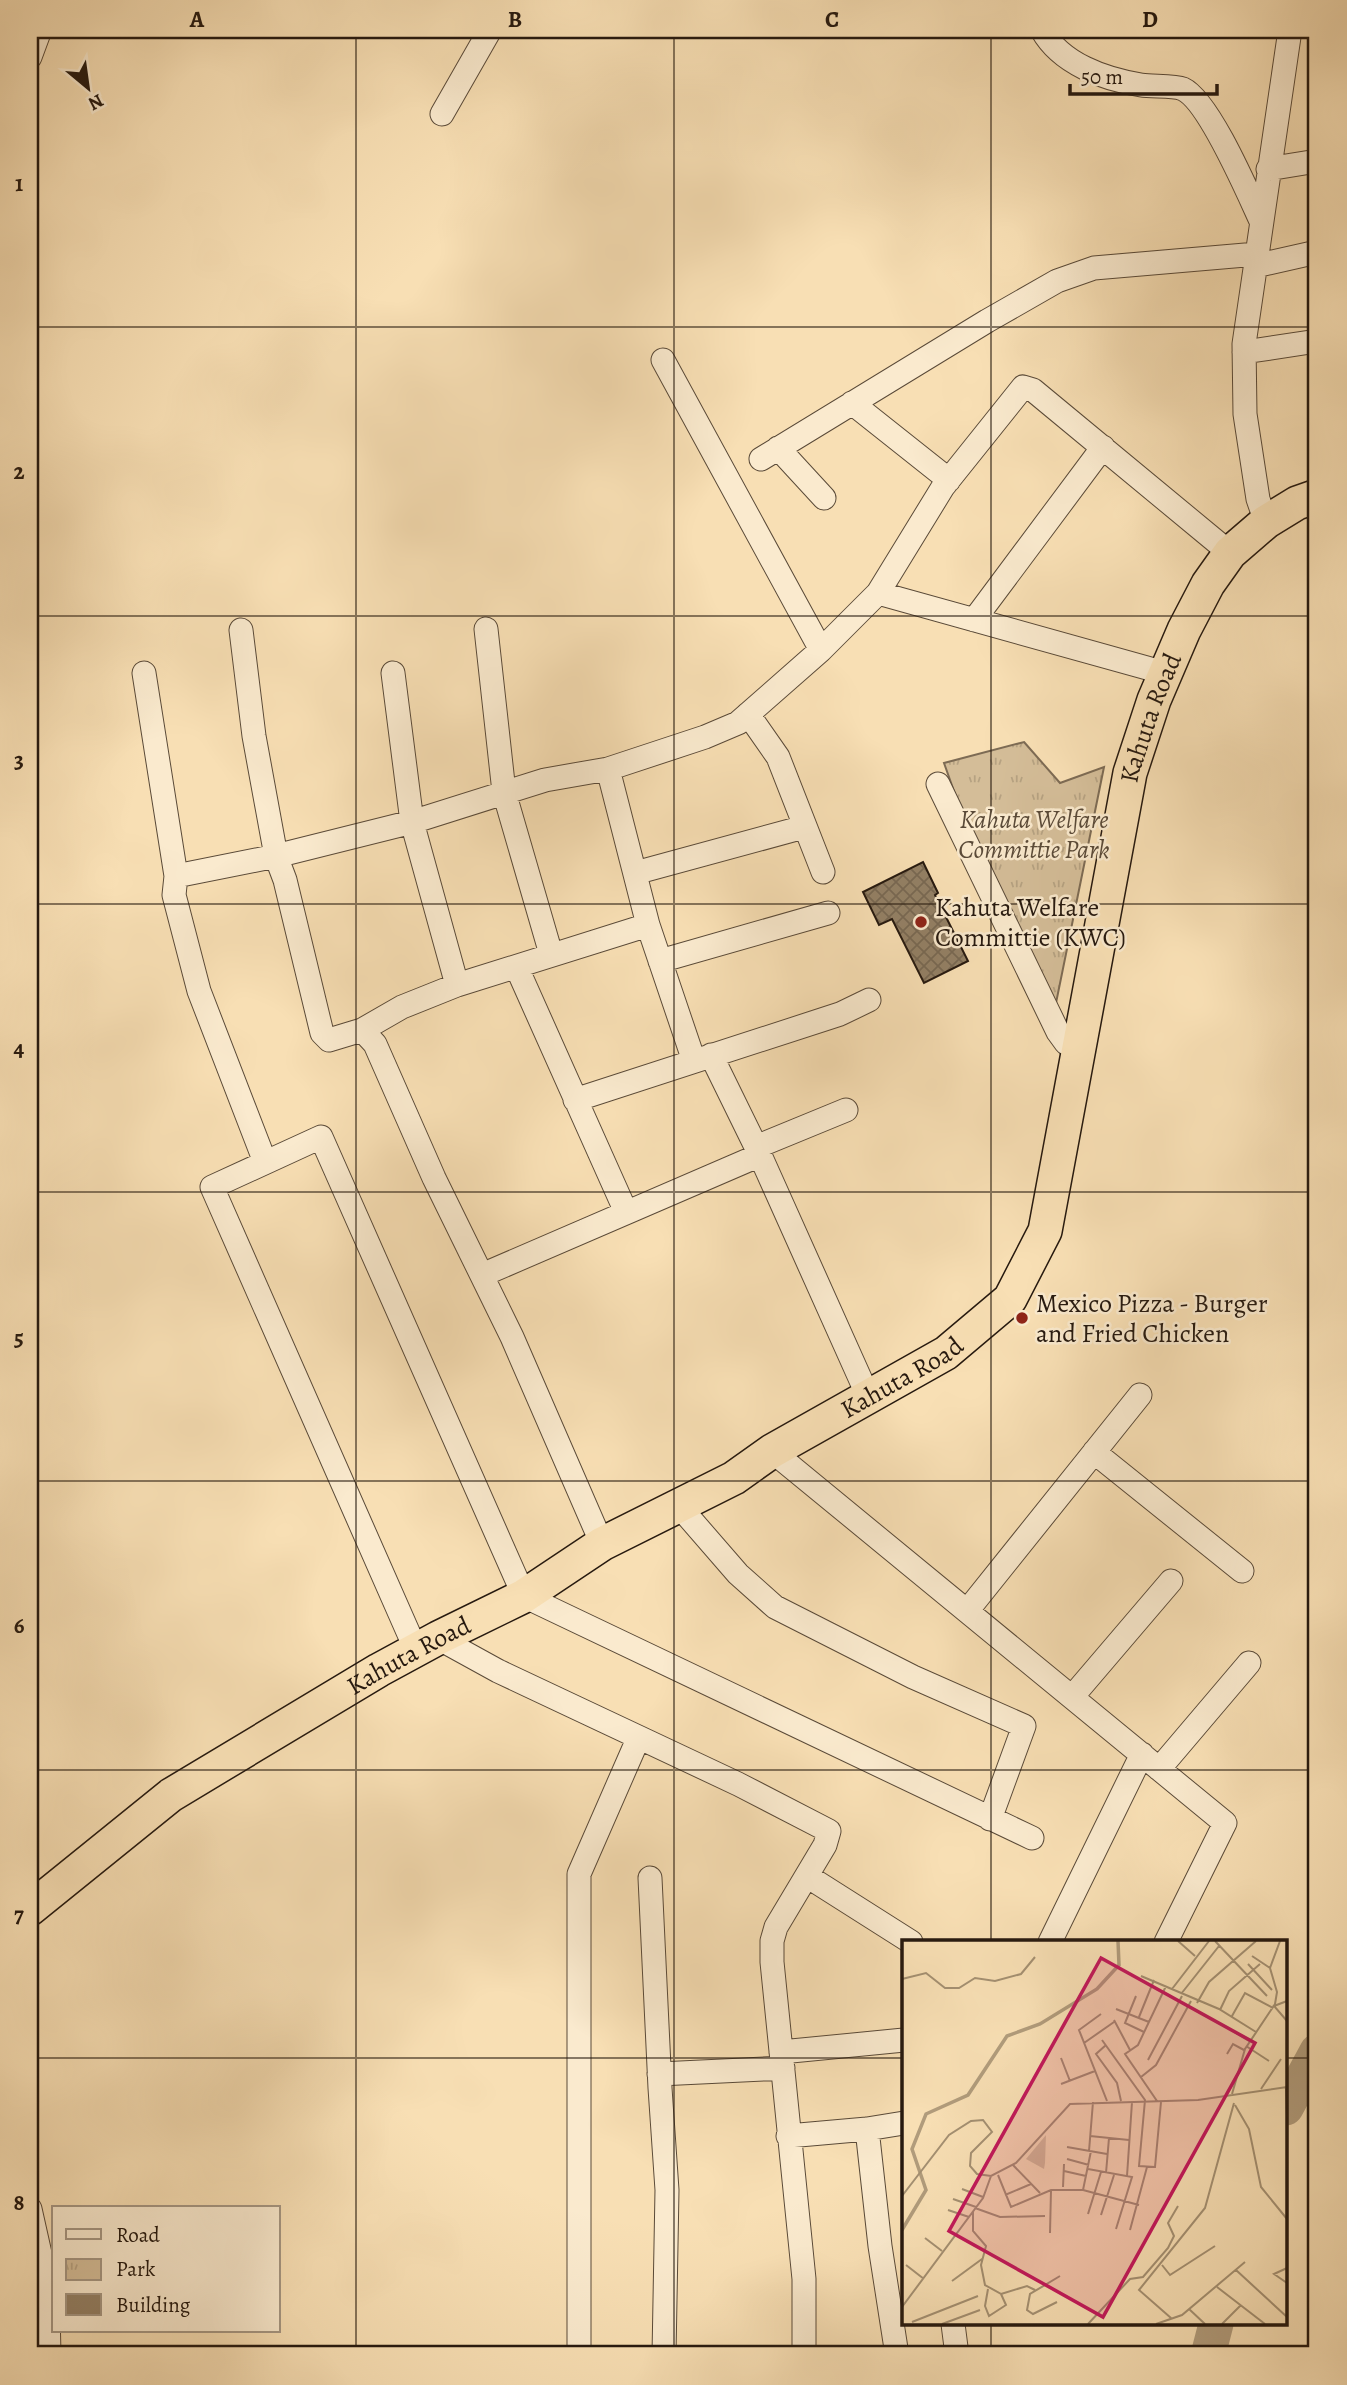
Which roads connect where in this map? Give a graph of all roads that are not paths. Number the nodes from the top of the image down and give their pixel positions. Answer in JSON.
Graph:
{"nodes":[{"id":1,"x":40,"y":30,"type":"edge"},
{"id":2,"x":490,"y":30,"type":"edge"},
{"id":3,"x":1042,"y":30,"type":"edge"},
{"id":4,"x":1290,"y":30,"type":"edge"},
{"id":5,"x":30,"y":57,"type":"edge"},
{"id":6,"x":442,"y":114,"type":"dead end"},
{"id":7,"x":1317,"y":160,"type":"edge"},
{"id":8,"x":1268,"y":169,"type":"junction"},
{"id":9,"x":1261,"y":222,"type":"junction"},
{"id":10,"x":1317,"y":252,"type":"edge"},
{"id":11,"x":1256,"y":260,"type":"junction"},
{"id":12,"x":1317,"y":341,"type":"edge"},
{"id":13,"x":1244,"y":352,"type":"junction"},
{"id":14,"x":663,"y":360,"type":"dead end"},
{"id":15,"x":852,"y":403,"type":"junction"},
{"id":16,"x":1103,"y":447,"type":"junction"},
{"id":17,"x":949,"y":480,"type":"junction"},
{"id":18,"x":1317,"y":496,"type":"edge"},
{"id":19,"x":824,"y":498,"type":"dead end"},
{"id":20,"x":1266,"y":522,"type":"junction"},
{"id":21,"x":1230,"y":553,"type":"junction"},
{"id":22,"x":878,"y":593,"type":"junction"},
{"id":23,"x":974,"y":620,"type":"junction"},
{"id":24,"x":486,"y":629,"type":"dead end"},
{"id":25,"x":241,"y":630,"type":"dead end"},
{"id":26,"x":821,"y":650,"type":"junction"},
{"id":27,"x":144,"y":673,"type":"dead end"},
{"id":28,"x":1165,"y":673,"type":"junction"},
{"id":29,"x":393,"y":674,"type":"dead end"},
{"id":30,"x":748,"y":714,"type":"junction"},
{"id":31,"x":608,"y":769,"type":"junction"},
{"id":32,"x":938,"y":785,"type":"dead end"},
{"id":33,"x":504,"y":792,"type":"junction"},
{"id":34,"x":412,"y":821,"type":"junction"},
{"id":35,"x":804,"y":827,"type":"junction"},
{"id":36,"x":276,"y":856,"type":"junction"},
{"id":37,"x":823,"y":872,"type":"dead end"},
{"id":38,"x":635,"y":873,"type":"junction"},
{"id":39,"x":176,"y":876,"type":"junction"},
{"id":40,"x":828,"y":913,"type":"dead end"},
{"id":41,"x":648,"y":925,"type":"junction"},
{"id":42,"x":551,"y":954,"type":"junction"},
{"id":43,"x":660,"y":961,"type":"junction"},
{"id":44,"x":517,"y":968,"type":"junction"},
{"id":45,"x":457,"y":985,"type":"junction"},
{"id":46,"x":869,"y":1000,"type":"dead end"},
{"id":47,"x":362,"y":1030,"type":"junction"},
{"id":48,"x":1079,"y":1048,"type":"junction"},
{"id":49,"x":703,"y":1058,"type":"junction"},
{"id":50,"x":575,"y":1100,"type":"junction"},
{"id":51,"x":846,"y":1110,"type":"dead end"},
{"id":52,"x":758,"y":1151,"type":"junction"},
{"id":53,"x":265,"y":1162,"type":"junction"},
{"id":54,"x":626,"y":1212,"type":"junction"},
{"id":55,"x":482,"y":1275,"type":"junction"},
{"id":56,"x":1140,"y":1395,"type":"dead end"},
{"id":57,"x":868,"y":1396,"type":"junction"},
{"id":58,"x":772,"y":1451,"type":"junction"},
{"id":59,"x":1094,"y":1452,"type":"junction"},
{"id":60,"x":679,"y":1506,"type":"junction"},
{"id":61,"x":602,"y":1544,"type":"junction"},
{"id":62,"x":1242,"y":1571,"type":"dead end"},
{"id":63,"x":1171,"y":1581,"type":"dead end"},
{"id":64,"x":524,"y":1596,"type":"junction"},
{"id":65,"x":967,"y":1611,"type":"junction"},
{"id":66,"x":427,"y":1644,"type":"junction"},
{"id":67,"x":1249,"y":1663,"type":"dead end"},
{"id":68,"x":1072,"y":1698,"type":"junction"},
{"id":69,"x":638,"y":1739,"type":"junction"},
{"id":70,"x":1142,"y":1754,"type":"junction"},
{"id":71,"x":1159,"y":1769,"type":"junction"},
{"id":72,"x":990,"y":1819,"type":"junction"},
{"id":73,"x":1032,"y":1838,"type":"dead end"},
{"id":74,"x":807,"y":1876,"type":"junction"},
{"id":75,"x":650,"y":1878,"type":"dead end"},
{"id":76,"x":30,"y":1909,"type":"edge"},
{"id":77,"x":908,"y":1940,"type":"edge"},
{"id":78,"x":1051,"y":1940,"type":"edge"},
{"id":79,"x":1167,"y":1940,"type":"edge"},
{"id":80,"x":902,"y":2040,"type":"edge"},
{"id":81,"x":782,"y":2060,"type":"junction"},
{"id":82,"x":659,"y":2074,"type":"junction"},
{"id":83,"x":902,"y":2123,"type":"edge"},
{"id":84,"x":867,"y":2129,"type":"junction"},
{"id":85,"x":788,"y":2136,"type":"junction"},
{"id":86,"x":30,"y":2208,"type":"edge"},
{"id":87,"x":51,"y":2300,"type":"edge"},
{"id":88,"x":953,"y":2326,"type":"edge"},
{"id":89,"x":43,"y":2343,"type":"edge"},
{"id":90,"x":579,"y":2355,"type":"edge"},
{"id":91,"x":664,"y":2355,"type":"edge"},
{"id":92,"x":804,"y":2355,"type":"edge"},
{"id":93,"x":897,"y":2355,"type":"edge"},
{"id":94,"x":957,"y":2355,"type":"edge"}],
"edges":[{"from":1,"to":5,"type":"street"},
{"from":2,"to":6,"type":"street"},
{"from":3,"to":9,"type":"street"},
{"from":4,"to":8,"type":"street"},
{"from":7,"to":8,"type":"street"},
{"from":8,"to":9,"type":"street"},
{"from":9,"to":11,"type":"street"},
{"from":10,"to":11,"type":"street"},
{"from":11,"to":13,"type":"street"},
{"from":11,"to":15,"type":"street"},
{"from":12,"to":13,"type":"street"},
{"from":13,"to":20,"type":"street"},
{"from":14,"to":26,"type":"street"},
{"from":15,"to":17,"type":"street"},
{"from":15,"to":19,"type":"street"},
{"from":16,"to":17,"type":"street"},
{"from":16,"to":21,"type":"street"},
{"from":16,"to":23,"type":"street"},
{"from":17,"to":22,"type":"street"},
{"from":18,"to":20,"type":"highway","name":"Kahuta Road"},
{"from":20,"to":21,"type":"highway","name":"Kahuta Road"},
{"from":21,"to":28,"type":"highway","name":"Kahuta Road"},
{"from":22,"to":23,"type":"street"},
{"from":22,"to":26,"type":"street"},
{"from":23,"to":28,"type":"street"},
{"from":24,"to":33,"type":"street"},
{"from":25,"to":36,"type":"street"},
{"from":26,"to":30,"type":"street"},
{"from":27,"to":39,"type":"street"},
{"from":28,"to":48,"type":"highway","name":"Kahuta Road"},
{"from":29,"to":34,"type":"street"},
{"from":30,"to":31,"type":"street"},
{"from":30,"to":35,"type":"street"},
{"from":31,"to":33,"type":"street"},
{"from":31,"to":38,"type":"street"},
{"from":32,"to":48,"type":"street"},
{"from":33,"to":34,"type":"street"},
{"from":33,"to":42,"type":"street"},
{"from":34,"to":36,"type":"street"},
{"from":34,"to":45,"type":"street"},
{"from":35,"to":37,"type":"street"},
{"from":35,"to":38,"type":"street"},
{"from":36,"to":39,"type":"street"},
{"from":36,"to":47,"type":"street"},
{"from":38,"to":41,"type":"street"},
{"from":39,"to":53,"type":"street"},
{"from":40,"to":43,"type":"street"},
{"from":41,"to":42,"type":"street"},
{"from":41,"to":43,"type":"street"},
{"from":42,"to":44,"type":"street"},
{"from":43,"to":49,"type":"street"},
{"from":44,"to":45,"type":"street"},
{"from":44,"to":50,"type":"street"},
{"from":45,"to":47,"type":"street"},
{"from":46,"to":49,"type":"street"},
{"from":47,"to":55,"type":"street"},
{"from":48,"to":57,"type":"highway","name":"Kahuta Road"},
{"from":49,"to":50,"type":"street"},
{"from":49,"to":52,"type":"street"},
{"from":50,"to":54,"type":"street"},
{"from":51,"to":52,"type":"street"},
{"from":52,"to":54,"type":"street"},
{"from":52,"to":57,"type":"street"},
{"from":53,"to":64,"type":"street"},
{"from":53,"to":66,"type":"street"},
{"from":54,"to":55,"type":"street"},
{"from":55,"to":61,"type":"street"},
{"from":56,"to":59,"type":"street"},
{"from":57,"to":58,"type":"highway","name":"Kahuta Road"},
{"from":58,"to":60,"type":"highway","name":"Kahuta Road"},
{"from":58,"to":65,"type":"street"},
{"from":59,"to":62,"type":"street"},
{"from":59,"to":65,"type":"street"},
{"from":60,"to":61,"type":"highway","name":"Kahuta Road"},
{"from":60,"to":72,"type":"street"},
{"from":61,"to":64,"type":"highway","name":"Kahuta Road"},
{"from":63,"to":68,"type":"street"},
{"from":64,"to":66,"type":"highway","name":"Kahuta Road"},
{"from":64,"to":72,"type":"street"},
{"from":65,"to":68,"type":"street"},
{"from":66,"to":69,"type":"street"},
{"from":66,"to":76,"type":"highway","name":"Kahuta Road"},
{"from":67,"to":71,"type":"street"},
{"from":68,"to":70,"type":"street"},
{"from":69,"to":74,"type":"street"},
{"from":69,"to":90,"type":"street"},
{"from":70,"to":71,"type":"street"},
{"from":70,"to":78,"type":"street"},
{"from":71,"to":79,"type":"street"},
{"from":72,"to":73,"type":"street"},
{"from":74,"to":77,"type":"street"},
{"from":74,"to":81,"type":"street"},
{"from":75,"to":82,"type":"street"},
{"from":80,"to":81,"type":"street"},
{"from":81,"to":82,"type":"street"},
{"from":81,"to":85,"type":"street"},
{"from":82,"to":91,"type":"street"},
{"from":83,"to":84,"type":"street"},
{"from":84,"to":85,"type":"street"},
{"from":84,"to":93,"type":"street"},
{"from":85,"to":92,"type":"street"},
{"from":86,"to":87,"type":"street"},
{"from":87,"to":89,"type":"street"},
{"from":88,"to":94,"type":"street"}]}
